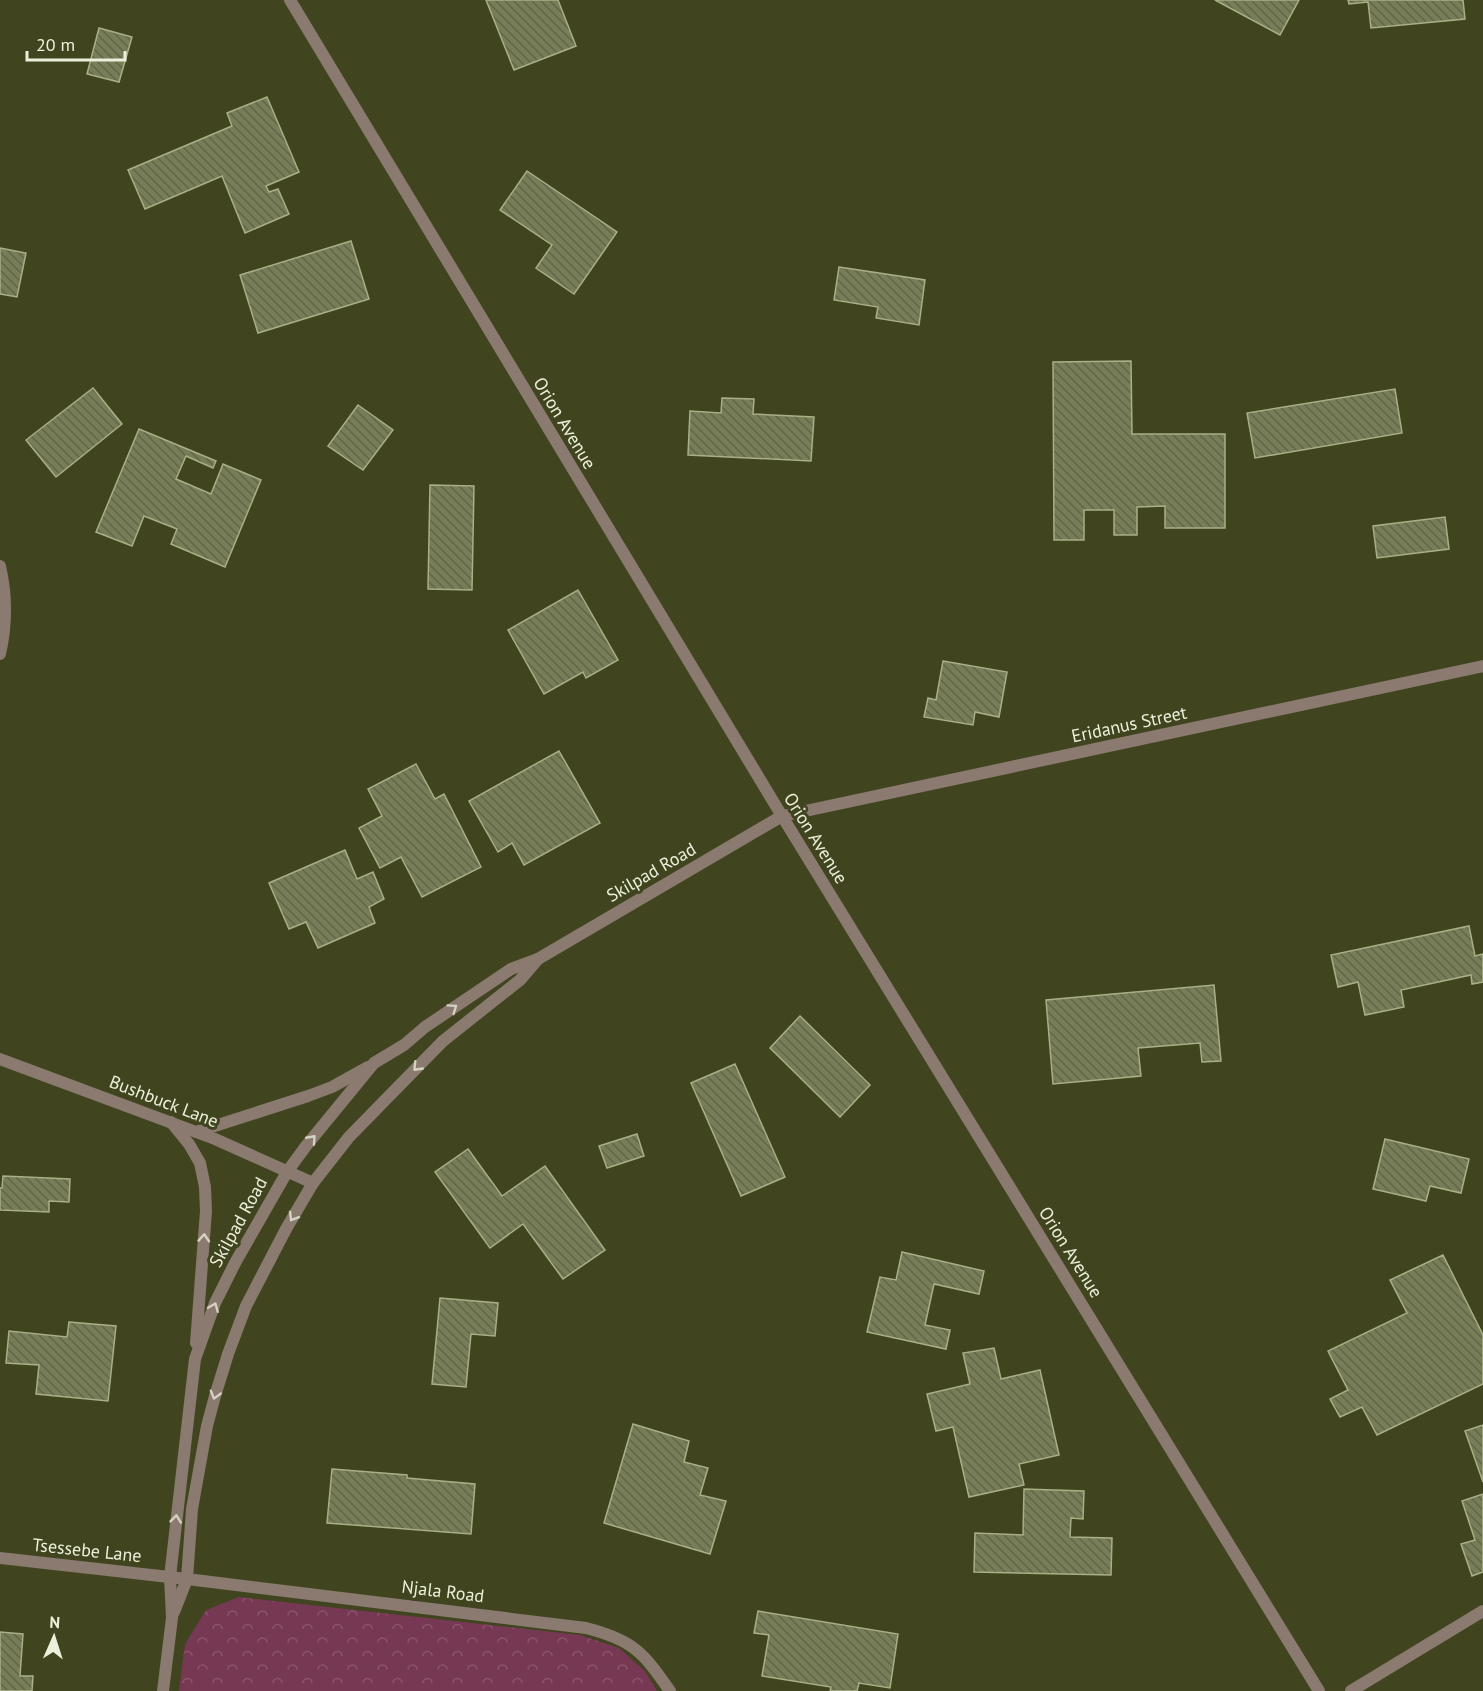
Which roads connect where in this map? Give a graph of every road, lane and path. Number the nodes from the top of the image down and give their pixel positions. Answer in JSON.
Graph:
{"nodes":[{"id":1,"x":290,"y":0,"type":"edge"},
{"id":2,"x":0,"y":566,"type":"edge"},
{"id":3,"x":0,"y":654,"type":"edge"},
{"id":4,"x":1483,"y":666,"type":"edge"},
{"id":5,"x":782,"y":816,"type":"junction"},
{"id":6,"x":538,"y":959,"type":"junction"},
{"id":7,"x":0,"y":1059,"type":"edge"},
{"id":8,"x":374,"y":1063,"type":"junction"},
{"id":9,"x":171,"y":1122,"type":"junction"},
{"id":10,"x":196,"y":1132,"type":"junction"},
{"id":11,"x":287,"y":1172,"type":"junction"},
{"id":12,"x":313,"y":1183,"type":"junction"},
{"id":13,"x":195,"y":1359,"type":"junction"},
{"id":14,"x":0,"y":1558,"type":"edge"},
{"id":15,"x":170,"y":1577,"type":"junction"},
{"id":16,"x":187,"y":1579,"type":"junction"},
{"id":17,"x":1483,"y":1611,"type":"edge"},
{"id":18,"x":172,"y":1618,"type":"junction"},
{"id":19,"x":163,"y":1691,"type":"edge"},
{"id":20,"x":670,"y":1691,"type":"edge"},
{"id":21,"x":1319,"y":1691,"type":"edge"},
{"id":22,"x":1351,"y":1691,"type":"edge"}],
"edges":[{"from":1,"to":5,"type":"street","name":"Orion Avenue"},
{"from":2,"to":3,"type":"street"},
{"from":4,"to":5,"type":"street","name":"Eridanus Street"},
{"from":5,"to":6,"type":"street","name":"Skilpad Road"},
{"from":5,"to":21,"type":"street","name":"Orion Avenue"},
{"from":8,"to":6,"type":"street","name":"Skilpad Road","one_way":true},
{"from":6,"to":12,"type":"street","name":"Skilpad Road","one_way":true},
{"from":7,"to":9,"type":"street","name":"Bushbuck Lane"},
{"from":8,"to":10,"type":"street"},
{"from":11,"to":8,"type":"street","name":"Skilpad Road","one_way":true},
{"from":9,"to":10,"type":"street","name":"Bushbuck Lane"},
{"from":13,"to":9,"type":"street","one_way":true},
{"from":10,"to":11,"type":"street","name":"Bushbuck Lane"},
{"from":11,"to":12,"type":"street","name":"Bushbuck Lane"},
{"from":13,"to":11,"type":"street","name":"Skilpad Road","one_way":true},
{"from":12,"to":16,"type":"street","name":"Skilpad Road","one_way":true},
{"from":15,"to":13,"type":"street","name":"Skilpad Road","one_way":true},
{"from":14,"to":15,"type":"street","name":"Tsessebe Lane"},
{"from":15,"to":16,"type":"street","name":"Tsessebe Lane"},
{"from":15,"to":18,"type":"street","name":"Skilpad Road"},
{"from":16,"to":18,"type":"street","name":"Skilpad Road"},
{"from":16,"to":20,"type":"street","name":"Njala Road"},
{"from":17,"to":22,"type":"street"},
{"from":18,"to":19,"type":"street","name":"Skilpad Road"}]}
